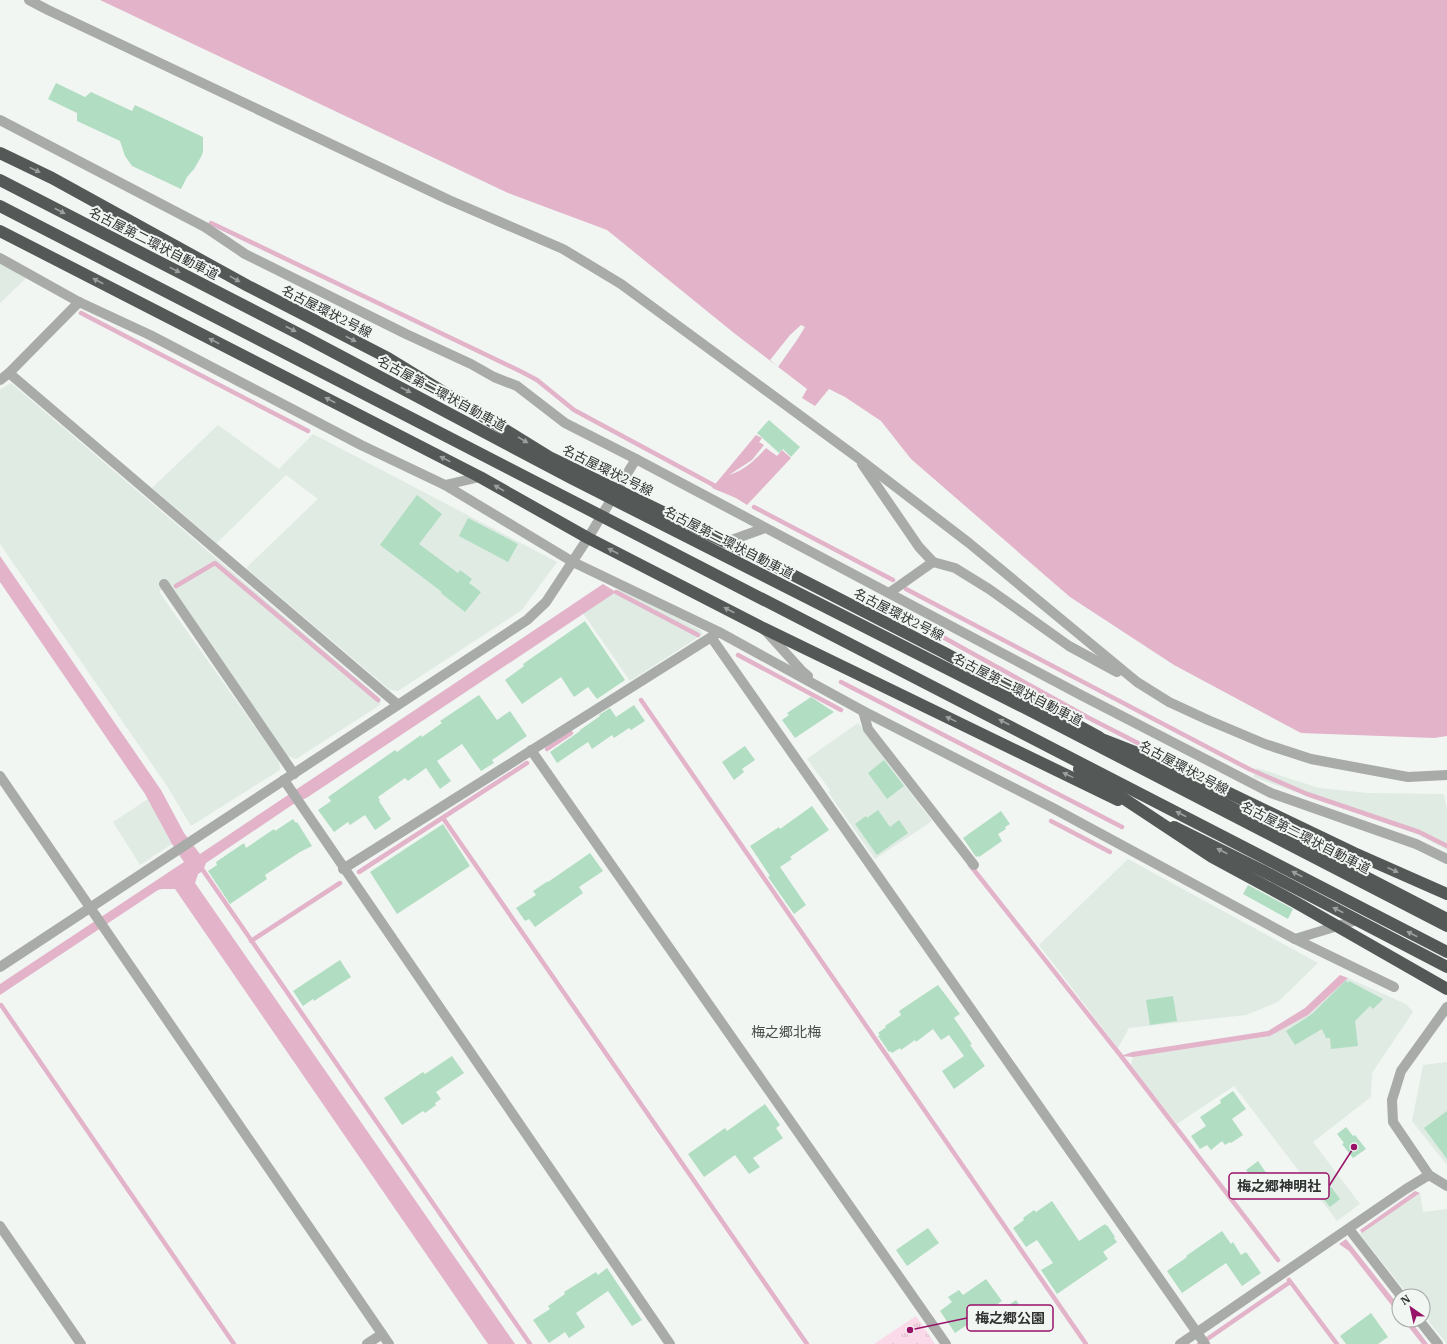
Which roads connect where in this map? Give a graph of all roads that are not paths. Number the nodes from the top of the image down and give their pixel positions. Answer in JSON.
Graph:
{"nodes":[{"id":1,"x":28,"y":0,"type":"edge"},
{"id":2,"x":0,"y":120,"type":"edge"},
{"id":3,"x":0,"y":153,"type":"edge"},
{"id":4,"x":0,"y":180,"type":"edge"},
{"id":5,"x":0,"y":206,"type":"edge"},
{"id":6,"x":0,"y":231,"type":"edge"},
{"id":7,"x":0,"y":258,"type":"edge"},
{"id":8,"x":79,"y":302,"type":"junction"},
{"id":9,"x":10,"y":373,"type":"junction"},
{"id":10,"x":0,"y":380,"type":"edge"},
{"id":11,"x":858,"y":458,"type":"junction"},
{"id":12,"x":636,"y":459,"type":"junction"},
{"id":13,"x":480,"y":477,"type":"junction"},
{"id":14,"x":445,"y":484,"type":"junction"},
{"id":15,"x":618,"y":490,"type":"junction"},
{"id":16,"x":765,"y":528,"type":"junction"},
{"id":17,"x":588,"y":538,"type":"junction"},
{"id":18,"x":726,"y":542,"type":"junction"},
{"id":19,"x":573,"y":562,"type":"junction"},
{"id":20,"x":933,"y":562,"type":"junction"},
{"id":21,"x":164,"y":584,"type":"dead end"},
{"id":22,"x":889,"y":593,"type":"junction"},
{"id":23,"x":763,"y":628,"type":"junction"},
{"id":24,"x":715,"y":635,"type":"junction"},
{"id":25,"x":1137,"y":682,"type":"junction"},
{"id":26,"x":827,"y":691,"type":"junction"},
{"id":27,"x":397,"y":704,"type":"junction"},
{"id":28,"x":1024,"y":708,"type":"junction"},
{"id":29,"x":863,"y":711,"type":"junction"},
{"id":30,"x":1026,"y":734,"type":"junction"},
{"id":31,"x":531,"y":750,"type":"junction"},
{"id":32,"x":294,"y":774,"type":"junction"},
{"id":33,"x":1447,"y":775,"type":"edge"},
{"id":34,"x":0,"y":776,"type":"edge"},
{"id":35,"x":286,"y":784,"type":"junction"},
{"id":36,"x":1146,"y":813,"type":"junction"},
{"id":37,"x":1447,"y":859,"type":"edge"},
{"id":38,"x":974,"y":865,"type":"dead end"},
{"id":39,"x":343,"y":869,"type":"junction"},
{"id":40,"x":1447,"y":894,"type":"edge"},
{"id":41,"x":92,"y":911,"type":"junction"},
{"id":42,"x":1447,"y":919,"type":"edge"},
{"id":43,"x":1357,"y":920,"type":"junction"},
{"id":44,"x":1447,"y":926,"type":"edge"},
{"id":45,"x":1296,"y":939,"type":"junction"},
{"id":46,"x":1447,"y":952,"type":"edge"},
{"id":47,"x":1447,"y":967,"type":"edge"},
{"id":48,"x":0,"y":968,"type":"edge"},
{"id":49,"x":1394,"y":987,"type":"dead end"},
{"id":50,"x":1447,"y":989,"type":"edge"},
{"id":51,"x":1447,"y":1007,"type":"edge"},
{"id":52,"x":1429,"y":1175,"type":"junction"},
{"id":53,"x":1447,"y":1186,"type":"edge"},
{"id":54,"x":0,"y":1226,"type":"edge"},
{"id":55,"x":1349,"y":1229,"type":"junction"},
{"id":56,"x":1395,"y":1288,"type":"edge"},
{"id":57,"x":1425,"y":1328,"type":"edge"},
{"id":58,"x":382,"y":1334,"type":"junction"},
{"id":59,"x":1201,"y":1338,"type":"edge"},
{"id":60,"x":81,"y":1344,"type":"edge"},
{"id":61,"x":367,"y":1344,"type":"edge"},
{"id":62,"x":389,"y":1344,"type":"edge"},
{"id":63,"x":670,"y":1344,"type":"edge"},
{"id":64,"x":946,"y":1344,"type":"edge"},
{"id":65,"x":1180,"y":1344,"type":"edge"},
{"id":66,"x":1438,"y":1344,"type":"edge"}],
"edges":[{"from":1,"to":11,"type":"street"},
{"from":2,"to":12,"type":"street"},
{"from":3,"to":15,"type":"highway","name":"名古屋環状2号線","one_way":true},
{"from":4,"to":28,"type":"highway","name":"名古屋第二環状自動車道","one_way":true,"bridge":true},
{"from":30,"to":5,"type":"highway","one_way":true,"bridge":true},
{"from":13,"to":6,"type":"highway","one_way":true},
{"from":7,"to":8,"type":"street"},
{"from":8,"to":9,"type":"street"},
{"from":8,"to":14,"type":"street"},
{"from":9,"to":10,"type":"street"},
{"from":9,"to":27,"type":"street"},
{"from":11,"to":20,"type":"street"},
{"from":11,"to":25,"type":"street"},
{"from":12,"to":15,"type":"street"},
{"from":12,"to":16,"type":"street"},
{"from":13,"to":14,"type":"street"},
{"from":17,"to":13,"type":"highway","one_way":true},
{"from":14,"to":19,"type":"street"},
{"from":15,"to":17,"type":"street"},
{"from":15,"to":18,"type":"highway","name":"名古屋環状2号線"},
{"from":16,"to":18,"type":"street"},
{"from":16,"to":22,"type":"street"},
{"from":17,"to":19,"type":"street"},
{"from":23,"to":17,"type":"highway","one_way":true},
{"from":18,"to":42,"type":"highway","name":"名古屋環状2号線"},
{"from":19,"to":24,"type":"street"},
{"from":19,"to":27,"type":"street"},
{"from":20,"to":22,"type":"street"},
{"from":20,"to":25,"type":"street"},
{"from":21,"to":32,"type":"street"},
{"from":22,"to":37,"type":"street"},
{"from":23,"to":26,"type":"street"},
{"from":36,"to":23,"type":"highway","one_way":true},
{"from":24,"to":26,"type":"street"},
{"from":24,"to":31,"type":"street"},
{"from":24,"to":59,"type":"street"},
{"from":25,"to":33,"type":"street"},
{"from":26,"to":29,"type":"street"},
{"from":27,"to":32,"type":"street"},
{"from":28,"to":40,"type":"highway","one_way":true,"bridge":true},
{"from":28,"to":44,"type":"highway","name":"名古屋第二環状自動車道","bridge":true},
{"from":29,"to":38,"type":"street"},
{"from":29,"to":45,"type":"street"},
{"from":30,"to":36,"type":"highway","bridge":true},
{"from":46,"to":30,"type":"highway","one_way":true,"bridge":true},
{"from":31,"to":39,"type":"street"},
{"from":31,"to":64,"type":"street"},
{"from":32,"to":35,"type":"street"},
{"from":34,"to":41,"type":"street"},
{"from":35,"to":39,"type":"street"},
{"from":35,"to":41,"type":"street"},
{"from":43,"to":36,"type":"highway","one_way":true},
{"from":36,"to":50,"type":"highway","bridge":true},
{"from":39,"to":63,"type":"street"},
{"from":41,"to":48,"type":"street"},
{"from":41,"to":58,"type":"street"},
{"from":43,"to":45,"type":"street"},
{"from":43,"to":47,"type":"highway"},
{"from":45,"to":49,"type":"street"},
{"from":51,"to":52,"type":"street"},
{"from":52,"to":53,"type":"street"},
{"from":52,"to":55,"type":"street"},
{"from":54,"to":60,"type":"street"},
{"from":55,"to":56,"type":"street"},
{"from":55,"to":59,"type":"street"},
{"from":57,"to":66,"type":"street"},
{"from":58,"to":61,"type":"street"},
{"from":58,"to":62,"type":"street"},
{"from":59,"to":65,"type":"street"}]}
